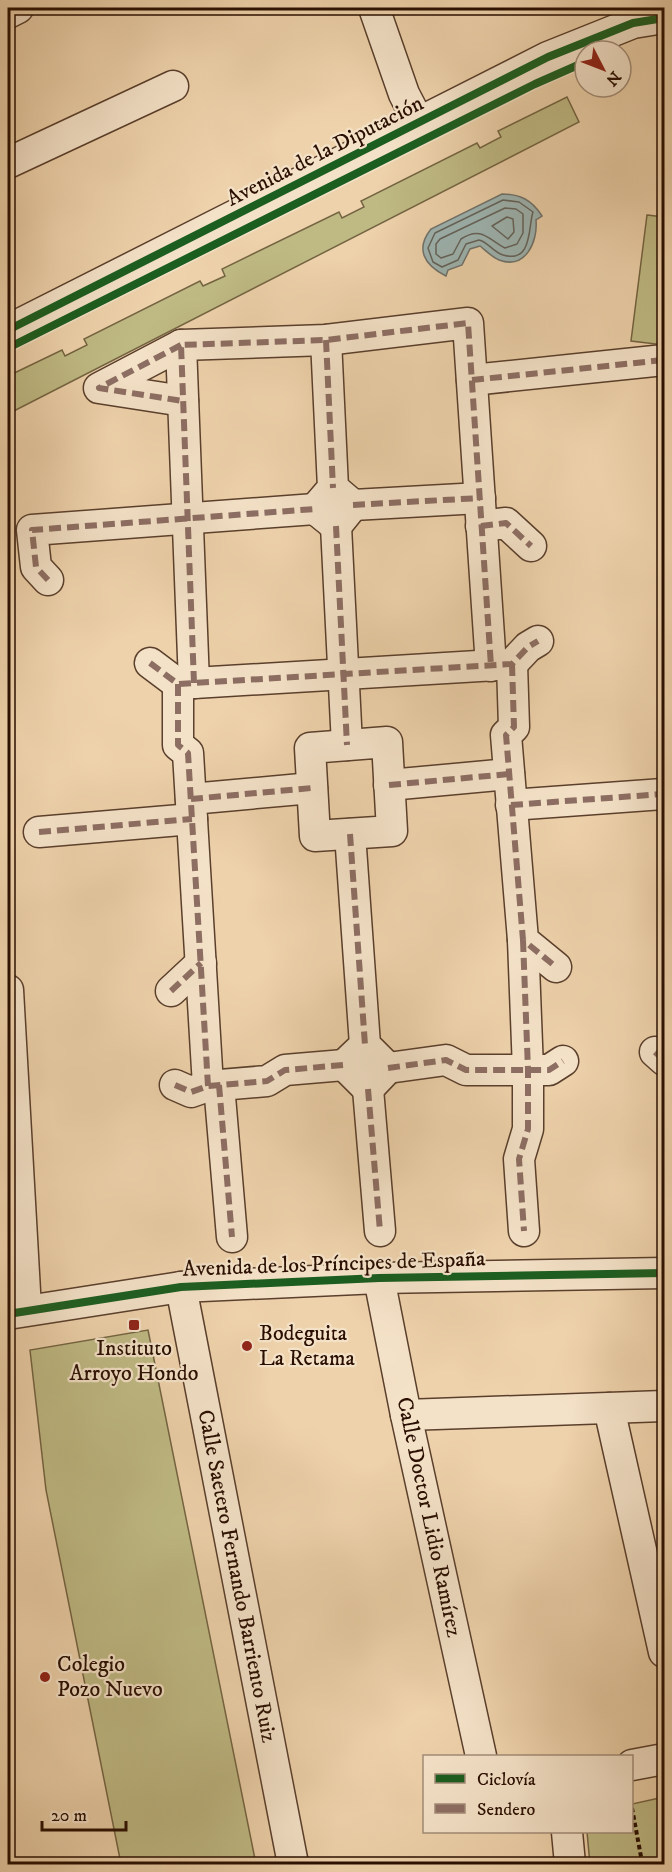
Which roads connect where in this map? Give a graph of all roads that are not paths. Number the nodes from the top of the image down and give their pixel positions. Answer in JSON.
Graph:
{"nodes":[{"id":1,"x":18,"y":8,"type":"edge"},
{"id":2,"x":374,"y":8,"type":"edge"},
{"id":3,"x":8,"y":13,"type":"edge"},
{"id":4,"x":664,"y":18,"type":"edge"},
{"id":5,"x":173,"y":86,"type":"dead end"},
{"id":6,"x":419,"y":123,"type":"junction"},
{"id":7,"x":8,"y":163,"type":"edge"},
{"id":8,"x":8,"y":330,"type":"edge"},
{"id":9,"x":326,"y":340,"type":"junction"},
{"id":10,"x":181,"y":345,"type":"junction"},
{"id":11,"x":664,"y":360,"type":"edge"},
{"id":12,"x":472,"y":380,"type":"junction"},
{"id":13,"x":183,"y":401,"type":"junction"},
{"id":14,"x":334,"y":507,"type":"junction"},
{"id":15,"x":481,"y":512,"type":"junction"},
{"id":16,"x":188,"y":518,"type":"junction"},
{"id":17,"x":531,"y":546,"type":"dead end"},
{"id":18,"x":48,"y":580,"type":"dead end"},
{"id":19,"x":538,"y":641,"type":"dead end"},
{"id":20,"x":150,"y":663,"type":"dead end"},
{"id":21,"x":501,"y":665,"type":"junction"},
{"id":22,"x":342,"y":674,"type":"junction"},
{"id":23,"x":186,"y":683,"type":"junction"},
{"id":24,"x":347,"y":745,"type":"junction"},
{"id":25,"x":509,"y":774,"type":"junction"},
{"id":26,"x":389,"y":785,"type":"junction"},
{"id":27,"x":312,"y":788,"type":"junction"},
{"id":28,"x":663,"y":794,"type":"edge"},
{"id":29,"x":511,"y":805,"type":"junction"},
{"id":30,"x":191,"y":809,"type":"junction"},
{"id":31,"x":39,"y":832,"type":"dead end"},
{"id":32,"x":350,"y":834,"type":"junction"},
{"id":33,"x":524,"y":940,"type":"junction"},
{"id":34,"x":201,"y":963,"type":"junction"},
{"id":35,"x":556,"y":967,"type":"dead end"},
{"id":36,"x":8,"y":990,"type":"edge"},
{"id":37,"x":171,"y":991,"type":"dead end"},
{"id":38,"x":354,"y":1055,"type":"junction"},
{"id":39,"x":563,"y":1061,"type":"dead end"},
{"id":40,"x":388,"y":1068,"type":"junction"},
{"id":41,"x":528,"y":1070,"type":"junction"},
{"id":42,"x":175,"y":1085,"type":"dead end"},
{"id":43,"x":214,"y":1086,"type":"junction"},
{"id":44,"x":368,"y":1089,"type":"junction"},
{"id":45,"x":380,"y":1231,"type":"dead end"},
{"id":46,"x":524,"y":1231,"type":"dead end"},
{"id":47,"x":232,"y":1237,"type":"dead end"},
{"id":48,"x":664,"y":1273,"type":"edge"},
{"id":49,"x":379,"y":1278,"type":"junction"},
{"id":50,"x":181,"y":1287,"type":"junction"},
{"id":51,"x":17,"y":1312,"type":"edge"},
{"id":52,"x":664,"y":1406,"type":"edge"},
{"id":53,"x":609,"y":1408,"type":"junction"},
{"id":54,"x":406,"y":1416,"type":"junction"},
{"id":55,"x":664,"y":1652,"type":"edge"},
{"id":56,"x":481,"y":1755,"type":"edge"},
{"id":57,"x":664,"y":1759,"type":"edge"},
{"id":58,"x":633,"y":1765,"type":"edge"},
{"id":59,"x":567,"y":1833,"type":"edge"},
{"id":60,"x":293,"y":1864,"type":"edge"},
{"id":61,"x":570,"y":1864,"type":"edge"}],
"edges":[{"from":1,"to":3,"type":"street"},
{"from":2,"to":6,"type":"street"},
{"from":4,"to":6,"type":"street","name":"Avenida de la Diputación"},
{"from":5,"to":7,"type":"street"},
{"from":6,"to":8,"type":"street","name":"Avenida de la Diputación"},
{"from":9,"to":10,"type":"street"},
{"from":9,"to":12,"type":"street"},
{"from":9,"to":14,"type":"street"},
{"from":10,"to":13,"type":"street"},
{"from":10,"to":13,"type":"street"},
{"from":11,"to":12,"type":"street"},
{"from":12,"to":15,"type":"street"},
{"from":13,"to":16,"type":"street"},
{"from":14,"to":15,"type":"street"},
{"from":14,"to":16,"type":"street"},
{"from":14,"to":22,"type":"street"},
{"from":15,"to":17,"type":"street"},
{"from":15,"to":21,"type":"street"},
{"from":16,"to":18,"type":"street"},
{"from":16,"to":23,"type":"street"},
{"from":19,"to":21,"type":"street"},
{"from":20,"to":23,"type":"street"},
{"from":21,"to":22,"type":"street"},
{"from":21,"to":25,"type":"street"},
{"from":22,"to":23,"type":"street"},
{"from":22,"to":24,"type":"street"},
{"from":23,"to":30,"type":"street"},
{"from":24,"to":26,"type":"street"},
{"from":24,"to":27,"type":"street"},
{"from":25,"to":26,"type":"street"},
{"from":25,"to":29,"type":"street"},
{"from":26,"to":32,"type":"street"},
{"from":27,"to":30,"type":"street"},
{"from":27,"to":32,"type":"street"},
{"from":28,"to":29,"type":"street"},
{"from":29,"to":33,"type":"street"},
{"from":30,"to":31,"type":"street"},
{"from":30,"to":34,"type":"street"},
{"from":32,"to":38,"type":"street"},
{"from":33,"to":35,"type":"street"},
{"from":33,"to":41,"type":"street"},
{"from":34,"to":37,"type":"street"},
{"from":34,"to":43,"type":"street"},
{"from":36,"to":51,"type":"street"},
{"from":38,"to":40,"type":"street"},
{"from":38,"to":43,"type":"street"},
{"from":38,"to":44,"type":"street"},
{"from":39,"to":41,"type":"street"},
{"from":40,"to":41,"type":"street"},
{"from":40,"to":44,"type":"street"},
{"from":41,"to":46,"type":"street"},
{"from":42,"to":43,"type":"street"},
{"from":43,"to":47,"type":"street"},
{"from":44,"to":45,"type":"street"},
{"from":48,"to":49,"type":"street","name":"Avenida de los Príncipes de España"},
{"from":49,"to":50,"type":"street","name":"Avenida de los Príncipes de España"},
{"from":49,"to":54,"type":"street","name":"Calle Doctor Lidio Ramírez"},
{"from":50,"to":51,"type":"street","name":"Avenida de los Príncipes de España"},
{"from":50,"to":60,"type":"street","name":"Calle Saetero Fernando Barriento Ruiz"},
{"from":52,"to":53,"type":"street"},
{"from":53,"to":54,"type":"street"},
{"from":53,"to":55,"type":"street"},
{"from":54,"to":56,"type":"street","name":"Calle Doctor Lidio Ramírez"},
{"from":57,"to":58,"type":"street"},
{"from":59,"to":61,"type":"street"}]}
